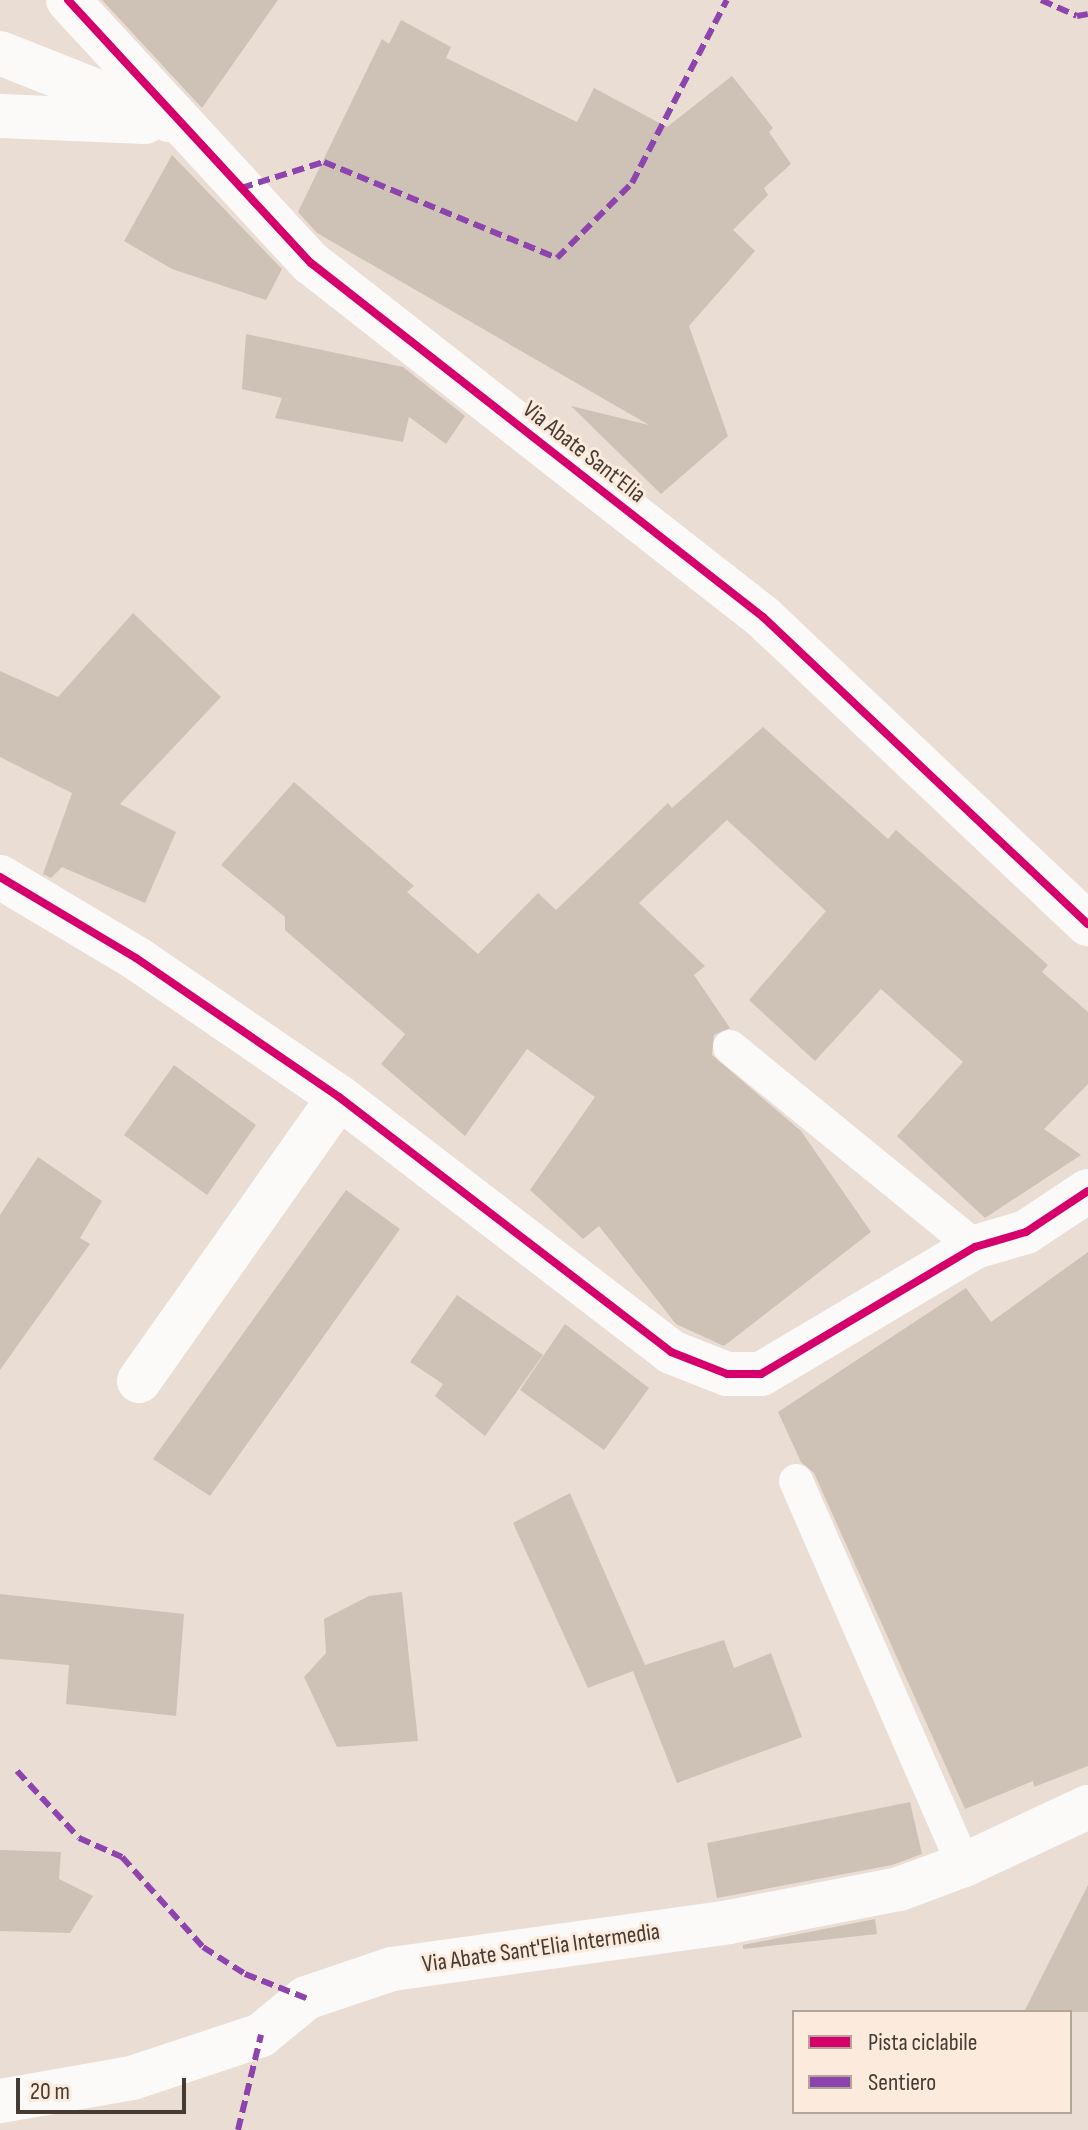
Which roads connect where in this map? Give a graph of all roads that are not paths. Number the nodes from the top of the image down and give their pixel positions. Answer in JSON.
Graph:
{"nodes":[{"id":1,"x":68,"y":0,"type":"edge"},
{"id":2,"x":0,"y":53,"type":"edge"},
{"id":3,"x":0,"y":116,"type":"edge"},
{"id":4,"x":179,"y":123,"type":"junction"},
{"id":5,"x":0,"y":877,"type":"edge"},
{"id":6,"x":1088,"y":924,"type":"edge"},
{"id":7,"x":730,"y":1047,"type":"dead end"},
{"id":8,"x":339,"y":1097,"type":"junction"},
{"id":9,"x":1088,"y":1191,"type":"edge"},
{"id":10,"x":975,"y":1247,"type":"junction"},
{"id":11,"x":139,"y":1381,"type":"dead end"},
{"id":12,"x":796,"y":1481,"type":"dead end"},
{"id":13,"x":1088,"y":1807,"type":"edge"},
{"id":14,"x":964,"y":1865,"type":"junction"},
{"id":15,"x":0,"y":2101,"type":"edge"}],
"edges":[{"from":1,"to":4,"type":"street","name":"Via Abate Sant'Elia"},
{"from":2,"to":4,"type":"street","name":"Via Abate Sant'Elia"},
{"from":3,"to":4,"type":"street"},
{"from":4,"to":6,"type":"street","name":"Via Abate Sant'Elia"},
{"from":5,"to":8,"type":"street"},
{"from":7,"to":10,"type":"lane"},
{"from":8,"to":10,"type":"street"},
{"from":8,"to":11,"type":"street"},
{"from":9,"to":10,"type":"street"},
{"from":12,"to":14,"type":"lane"},
{"from":13,"to":14,"type":"street","name":"Via Abate Sant'Elia Intermedia"},
{"from":14,"to":15,"type":"street","name":"Via Abate Sant'Elia Intermedia"}]}
